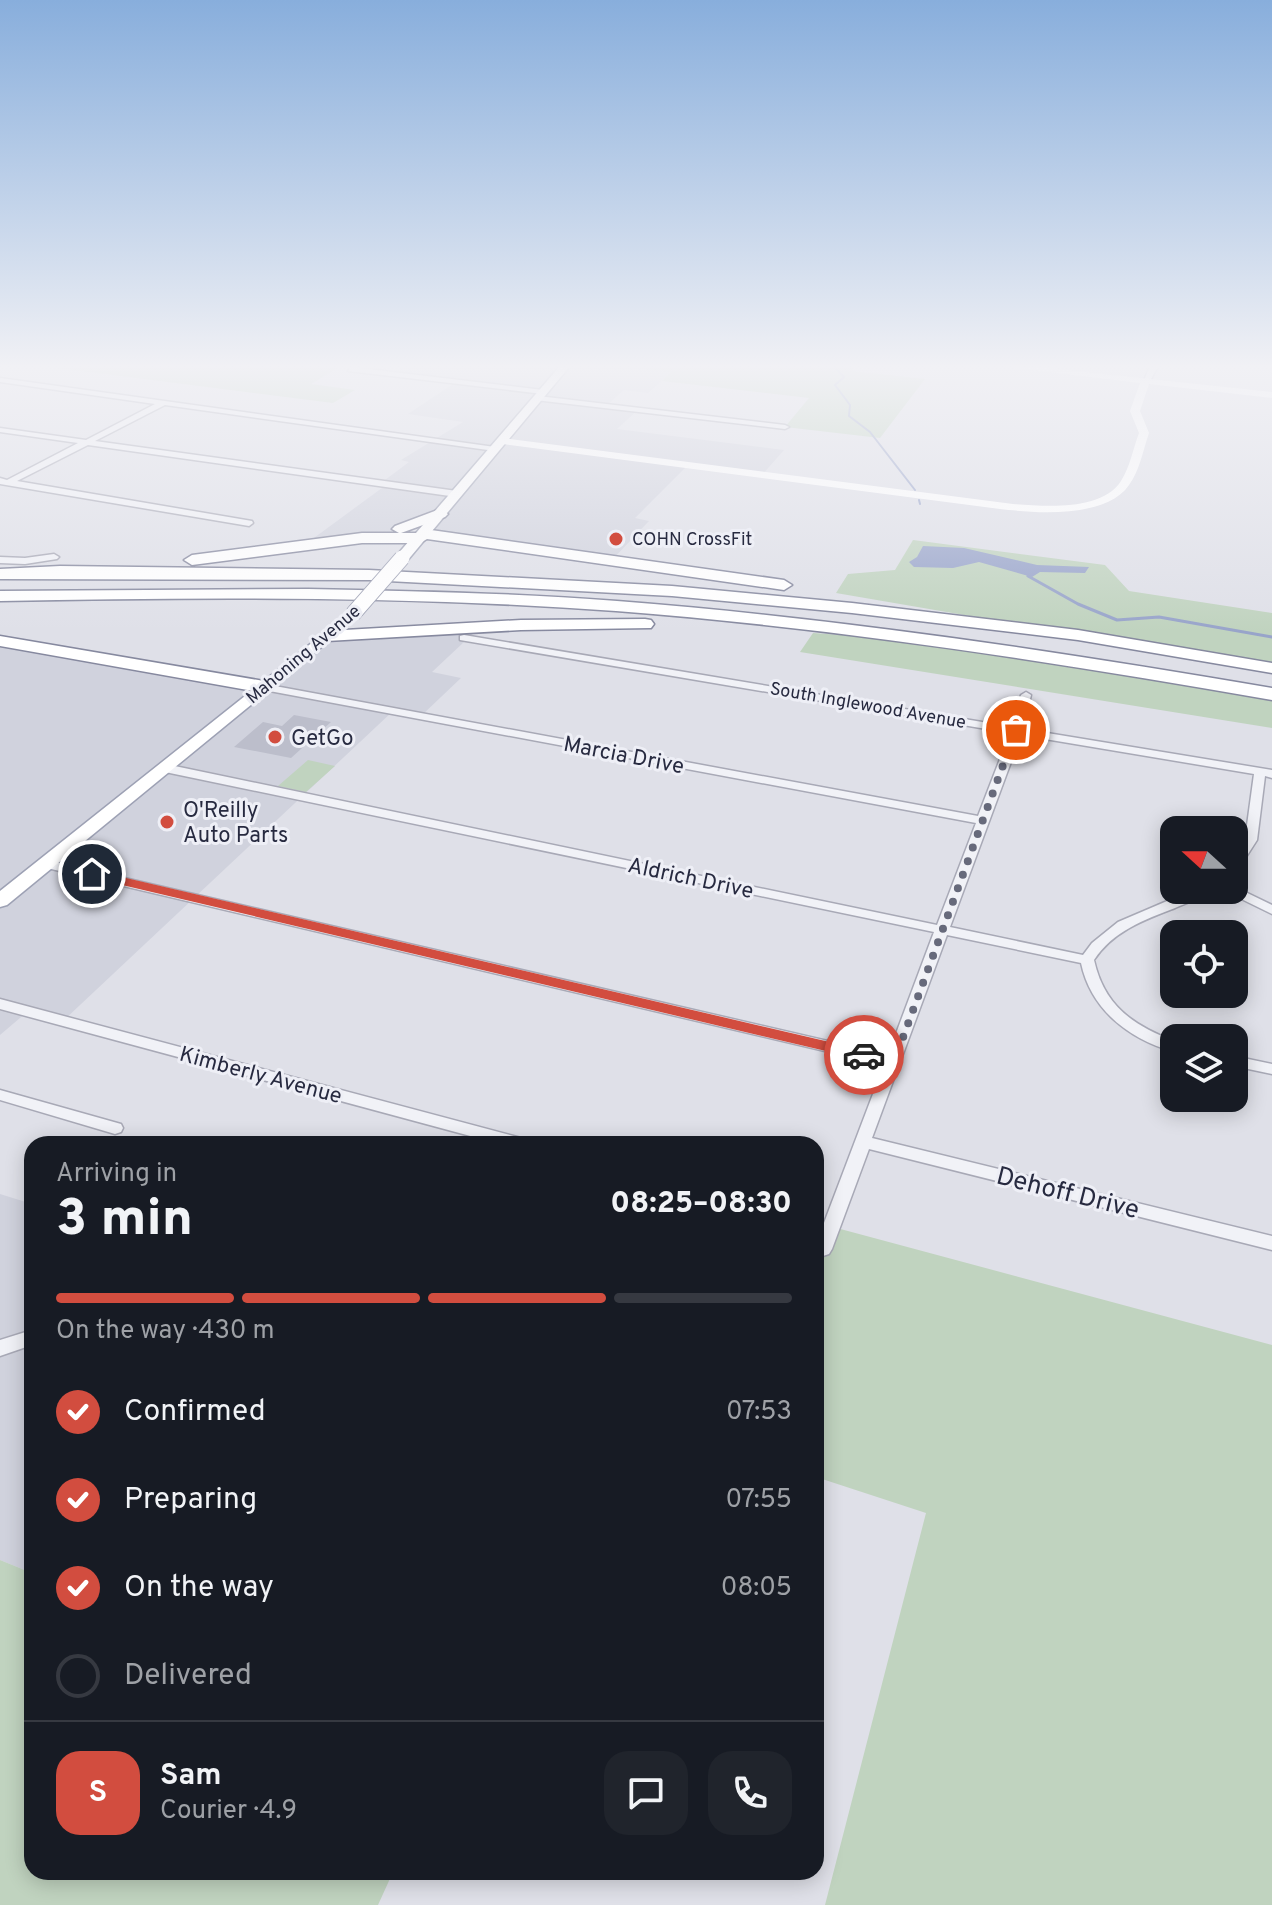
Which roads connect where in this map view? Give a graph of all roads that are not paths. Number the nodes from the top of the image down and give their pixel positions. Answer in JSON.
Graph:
{"nodes":[{"id":1,"x":61,"y":455,"type":"edge"},
{"id":2,"x":179,"y":455,"type":"edge"},
{"id":3,"x":490,"y":455,"type":"edge"},
{"id":4,"x":580,"y":455,"type":"edge"},
{"id":5,"x":1136,"y":455,"type":"edge"},
{"id":6,"x":3,"y":483,"type":"edge"},
{"id":7,"x":457,"y":494,"type":"junction"},
{"id":8,"x":440,"y":514,"type":"junction"},
{"id":9,"x":249,"y":523,"type":"dead end"},
{"id":10,"x":422,"y":536,"type":"junction"},
{"id":11,"x":362,"y":538,"type":"junction"},
{"id":12,"x":54,"y":557,"type":"dead end"},
{"id":13,"x":0,"y":560,"type":"edge"},
{"id":14,"x":43,"y":573,"type":"junction"},
{"id":15,"x":0,"y":574,"type":"edge"},
{"id":16,"x":0,"y":596,"type":"edge"},
{"id":17,"x":1078,"y":635,"type":"junction"},
{"id":18,"x":327,"y":636,"type":"junction"},
{"id":19,"x":464,"y":638,"type":"dead end"},
{"id":20,"x":0,"y":641,"type":"edge"},
{"id":21,"x":927,"y":641,"type":"junction"},
{"id":22,"x":1272,"y":668,"type":"edge"},
{"id":23,"x":264,"y":687,"type":"junction"},
{"id":24,"x":1272,"y":694,"type":"edge"},
{"id":25,"x":1026,"y":695,"type":"dead end"},
{"id":26,"x":1016,"y":730,"type":"junction"},
{"id":27,"x":165,"y":768,"type":"junction"},
{"id":28,"x":1266,"y":773,"type":"edge"},
{"id":29,"x":983,"y":821,"type":"junction"},
{"id":30,"x":1248,"y":844,"type":"edge"},
{"id":31,"x":47,"y":864,"type":"junction"},
{"id":32,"x":1248,"y":899,"type":"edge"},
{"id":33,"x":0,"y":901,"type":"edge"},
{"id":34,"x":1172,"y":904,"type":"edge"},
{"id":35,"x":1272,"y":910,"type":"edge"},
{"id":36,"x":943,"y":929,"type":"junction"},
{"id":37,"x":1087,"y":960,"type":"junction"},
{"id":38,"x":0,"y":1004,"type":"edge"},
{"id":39,"x":1160,"y":1041,"type":"edge"},
{"id":40,"x":894,"y":1062,"type":"junction"},
{"id":41,"x":1248,"y":1064,"type":"edge"},
{"id":42,"x":1272,"y":1069,"type":"edge"},
{"id":43,"x":0,"y":1095,"type":"edge"},
{"id":44,"x":115,"y":1128,"type":"dead end"},
{"id":45,"x":491,"y":1136,"type":"edge"},
{"id":46,"x":865,"y":1142,"type":"junction"},
{"id":47,"x":824,"y":1225,"type":"edge"},
{"id":48,"x":1272,"y":1243,"type":"edge"},
{"id":49,"x":24,"y":1340,"type":"edge"},
{"id":50,"x":0,"y":1348,"type":"edge"}],
"edges":[{"from":1,"to":6,"type":"street"},
{"from":2,"to":7,"type":"street"},
{"from":3,"to":7,"type":"main road","name":"Mahoning Avenue"},
{"from":4,"to":5,"type":"street"},
{"from":6,"to":9,"type":"street"},
{"from":7,"to":8,"type":"main road","name":"Mahoning Avenue"},
{"from":8,"to":10,"type":"main road","name":"Mahoning Avenue"},
{"from":8,"to":11,"type":"highway"},
{"from":10,"to":11,"type":"highway"},
{"from":10,"to":17,"type":"highway"},
{"from":10,"to":18,"type":"main road","name":"Mahoning Avenue","bridge":true},
{"from":11,"to":14,"type":"highway"},
{"from":12,"to":13,"type":"street"},
{"from":14,"to":15,"type":"highway"},
{"from":14,"to":17,"type":"highway"},
{"from":16,"to":21,"type":"highway"},
{"from":17,"to":22,"type":"highway"},
{"from":18,"to":21,"type":"highway"},
{"from":18,"to":23,"type":"main road","name":"Mahoning Avenue"},
{"from":19,"to":26,"type":"street","name":"South Inglewood Avenue"},
{"from":20,"to":23,"type":"highway"},
{"from":21,"to":24,"type":"highway"},
{"from":23,"to":27,"type":"main road","name":"Mahoning Avenue"},
{"from":23,"to":29,"type":"street","name":"Marcia Drive"},
{"from":25,"to":26,"type":"street"},
{"from":26,"to":28,"type":"street","name":"South Inglewood Avenue"},
{"from":26,"to":29,"type":"street"},
{"from":27,"to":31,"type":"main road","name":"Mahoning Avenue"},
{"from":27,"to":36,"type":"street","name":"Aldrich Drive"},
{"from":28,"to":30,"type":"street"},
{"from":29,"to":36,"type":"street"},
{"from":31,"to":33,"type":"main road","name":"Mahoning Avenue"},
{"from":31,"to":40,"type":"street"},
{"from":32,"to":35,"type":"street"},
{"from":34,"to":37,"type":"street"},
{"from":36,"to":37,"type":"street","name":"Aldrich Drive"},
{"from":36,"to":40,"type":"street"},
{"from":37,"to":39,"type":"street"},
{"from":38,"to":45,"type":"street","name":"Kimberly Avenue"},
{"from":40,"to":46,"type":"street"},
{"from":41,"to":42,"type":"street"},
{"from":43,"to":44,"type":"street"},
{"from":46,"to":47,"type":"street"},
{"from":46,"to":48,"type":"street","name":"Dehoff Drive"},
{"from":49,"to":50,"type":"street"}]}
